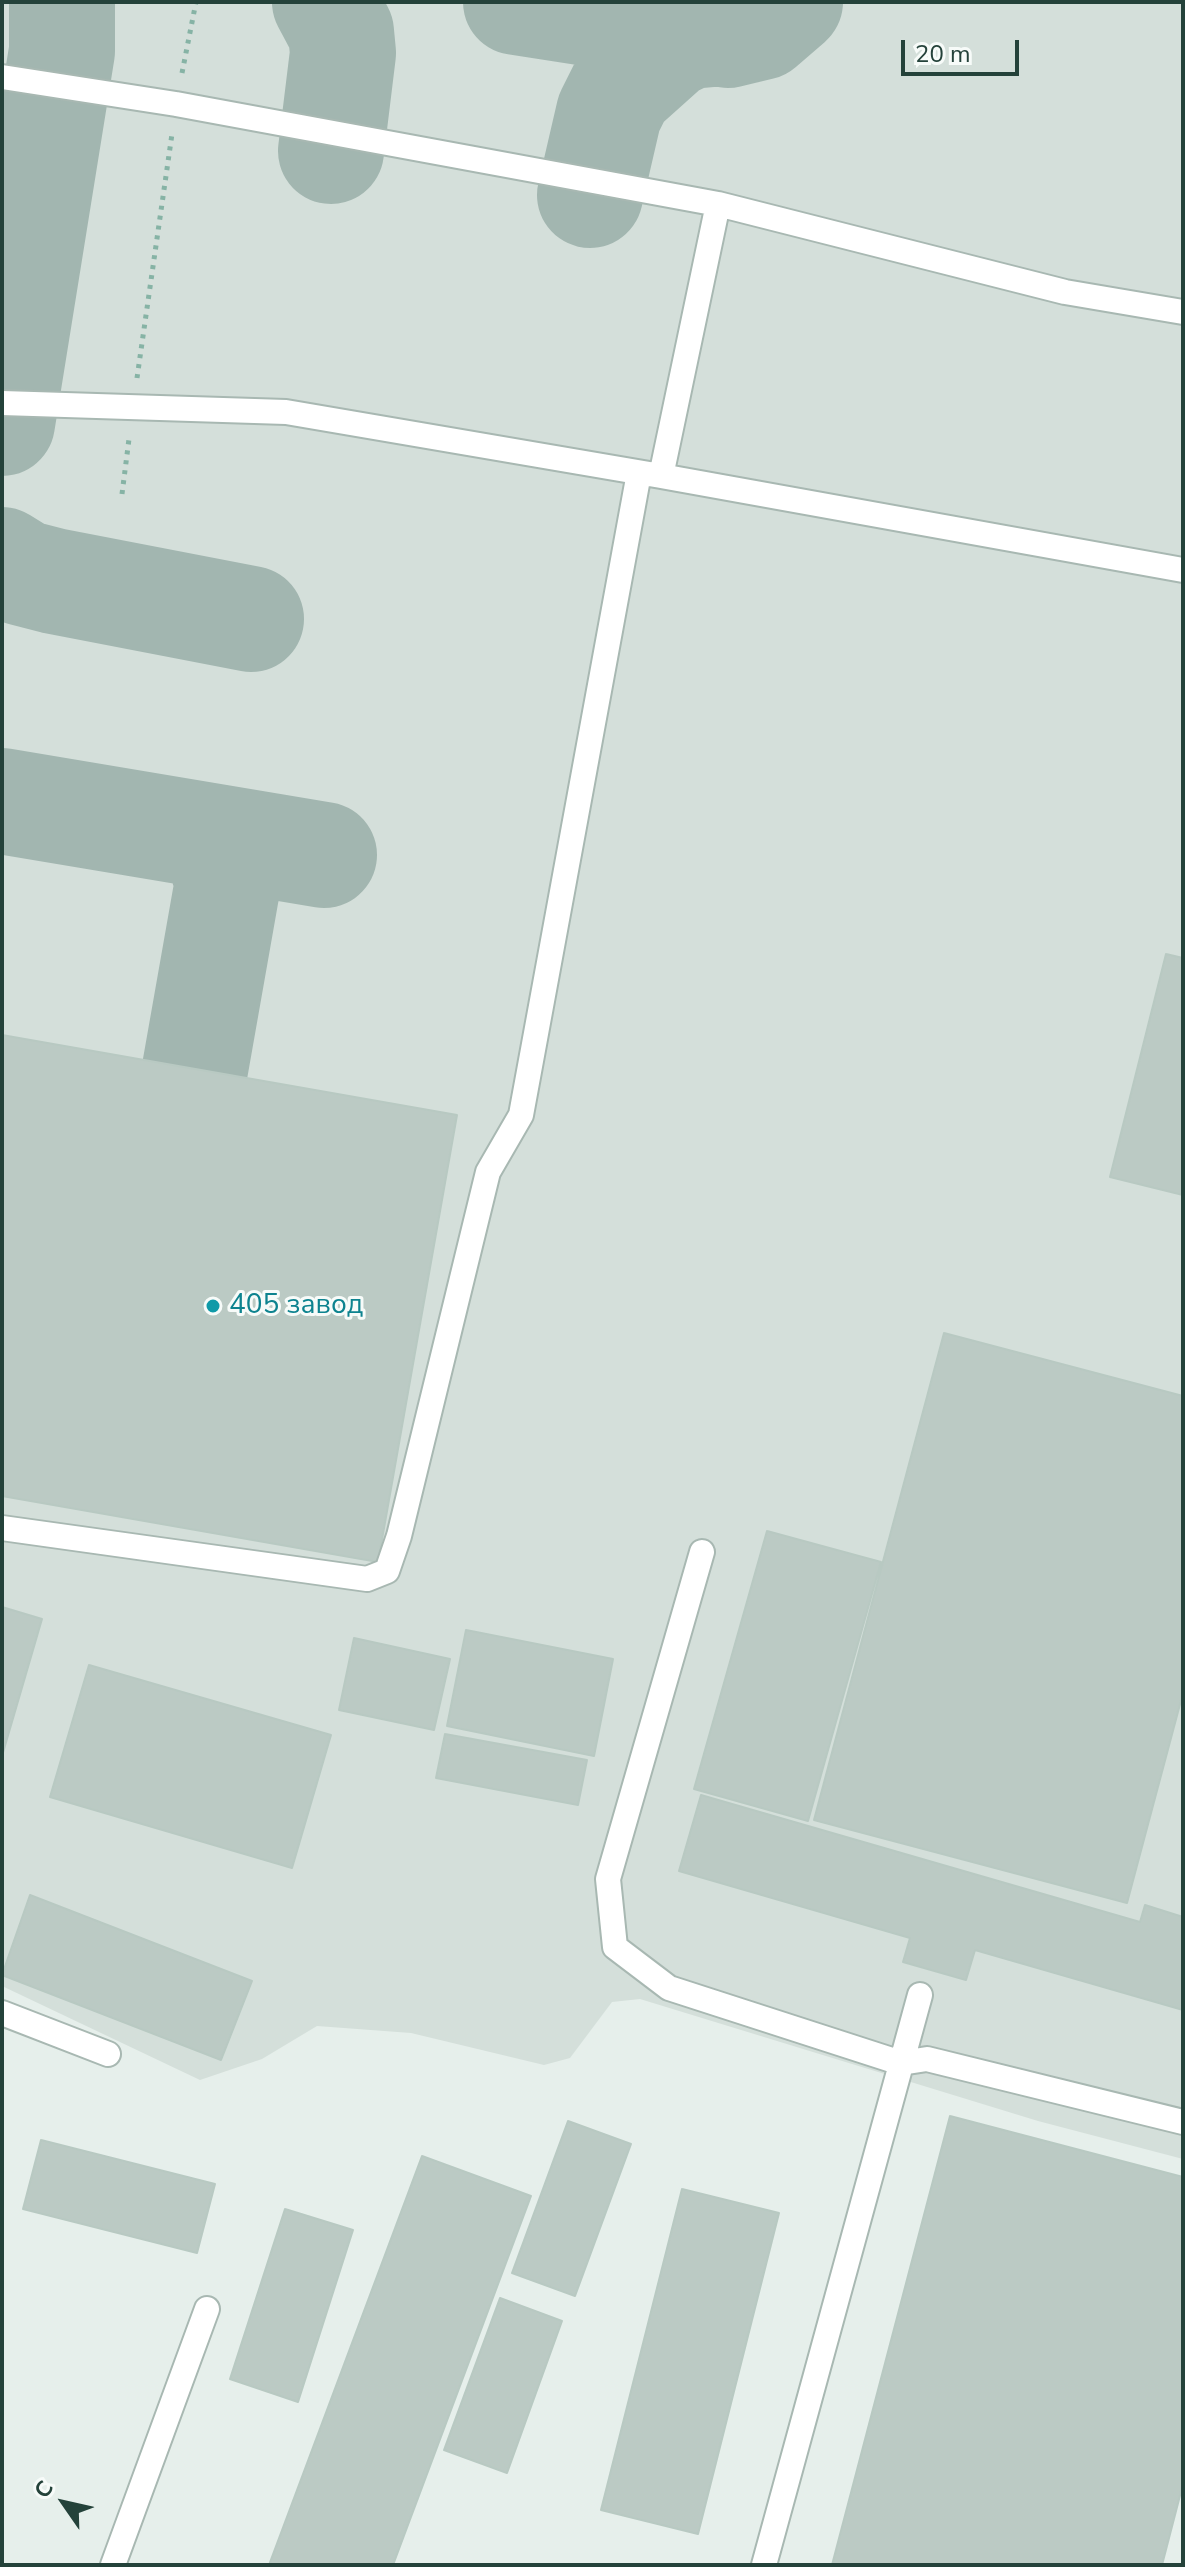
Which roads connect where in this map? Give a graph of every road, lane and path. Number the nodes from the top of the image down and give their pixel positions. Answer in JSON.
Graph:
{"nodes":[{"id":1,"x":196,"y":2,"type":"edge"},
{"id":2,"x":2,"y":77,"type":"edge"},
{"id":3,"x":176,"y":104,"type":"junction"},
{"id":4,"x":718,"y":204,"type":"junction"},
{"id":5,"x":1183,"y":312,"type":"edge"},
{"id":6,"x":2,"y":403,"type":"edge"},
{"id":7,"x":133,"y":407,"type":"junction"},
{"id":8,"x":650,"y":474,"type":"junction"},
{"id":9,"x":122,"y":494,"type":"dead end"},
{"id":10,"x":1183,"y":570,"type":"edge"},
{"id":11,"x":2,"y":1528,"type":"edge"},
{"id":12,"x":702,"y":1552,"type":"dead end"},
{"id":13,"x":920,"y":1995,"type":"dead end"},
{"id":14,"x":2,"y":2013,"type":"edge"},
{"id":15,"x":108,"y":2054,"type":"dead end"},
{"id":16,"x":901,"y":2063,"type":"junction"},
{"id":17,"x":1183,"y":2122,"type":"edge"},
{"id":18,"x":207,"y":2309,"type":"dead end"},
{"id":19,"x":113,"y":2565,"type":"edge"},
{"id":20,"x":764,"y":2565,"type":"edge"}],
"edges":[{"from":1,"to":3,"type":"path"},
{"from":2,"to":3,"type":"lane"},
{"from":3,"to":4,"type":"lane"},
{"from":3,"to":7,"type":"path"},
{"from":4,"to":5,"type":"lane"},
{"from":4,"to":8,"type":"lane"},
{"from":6,"to":7,"type":"lane"},
{"from":7,"to":8,"type":"lane"},
{"from":7,"to":9,"type":"path"},
{"from":8,"to":10,"type":"lane"},
{"from":8,"to":11,"type":"lane"},
{"from":12,"to":16,"type":"lane"},
{"from":13,"to":16,"type":"lane"},
{"from":14,"to":15,"type":"lane"},
{"from":16,"to":17,"type":"lane"},
{"from":16,"to":20,"type":"lane"},
{"from":18,"to":19,"type":"lane"}]}
